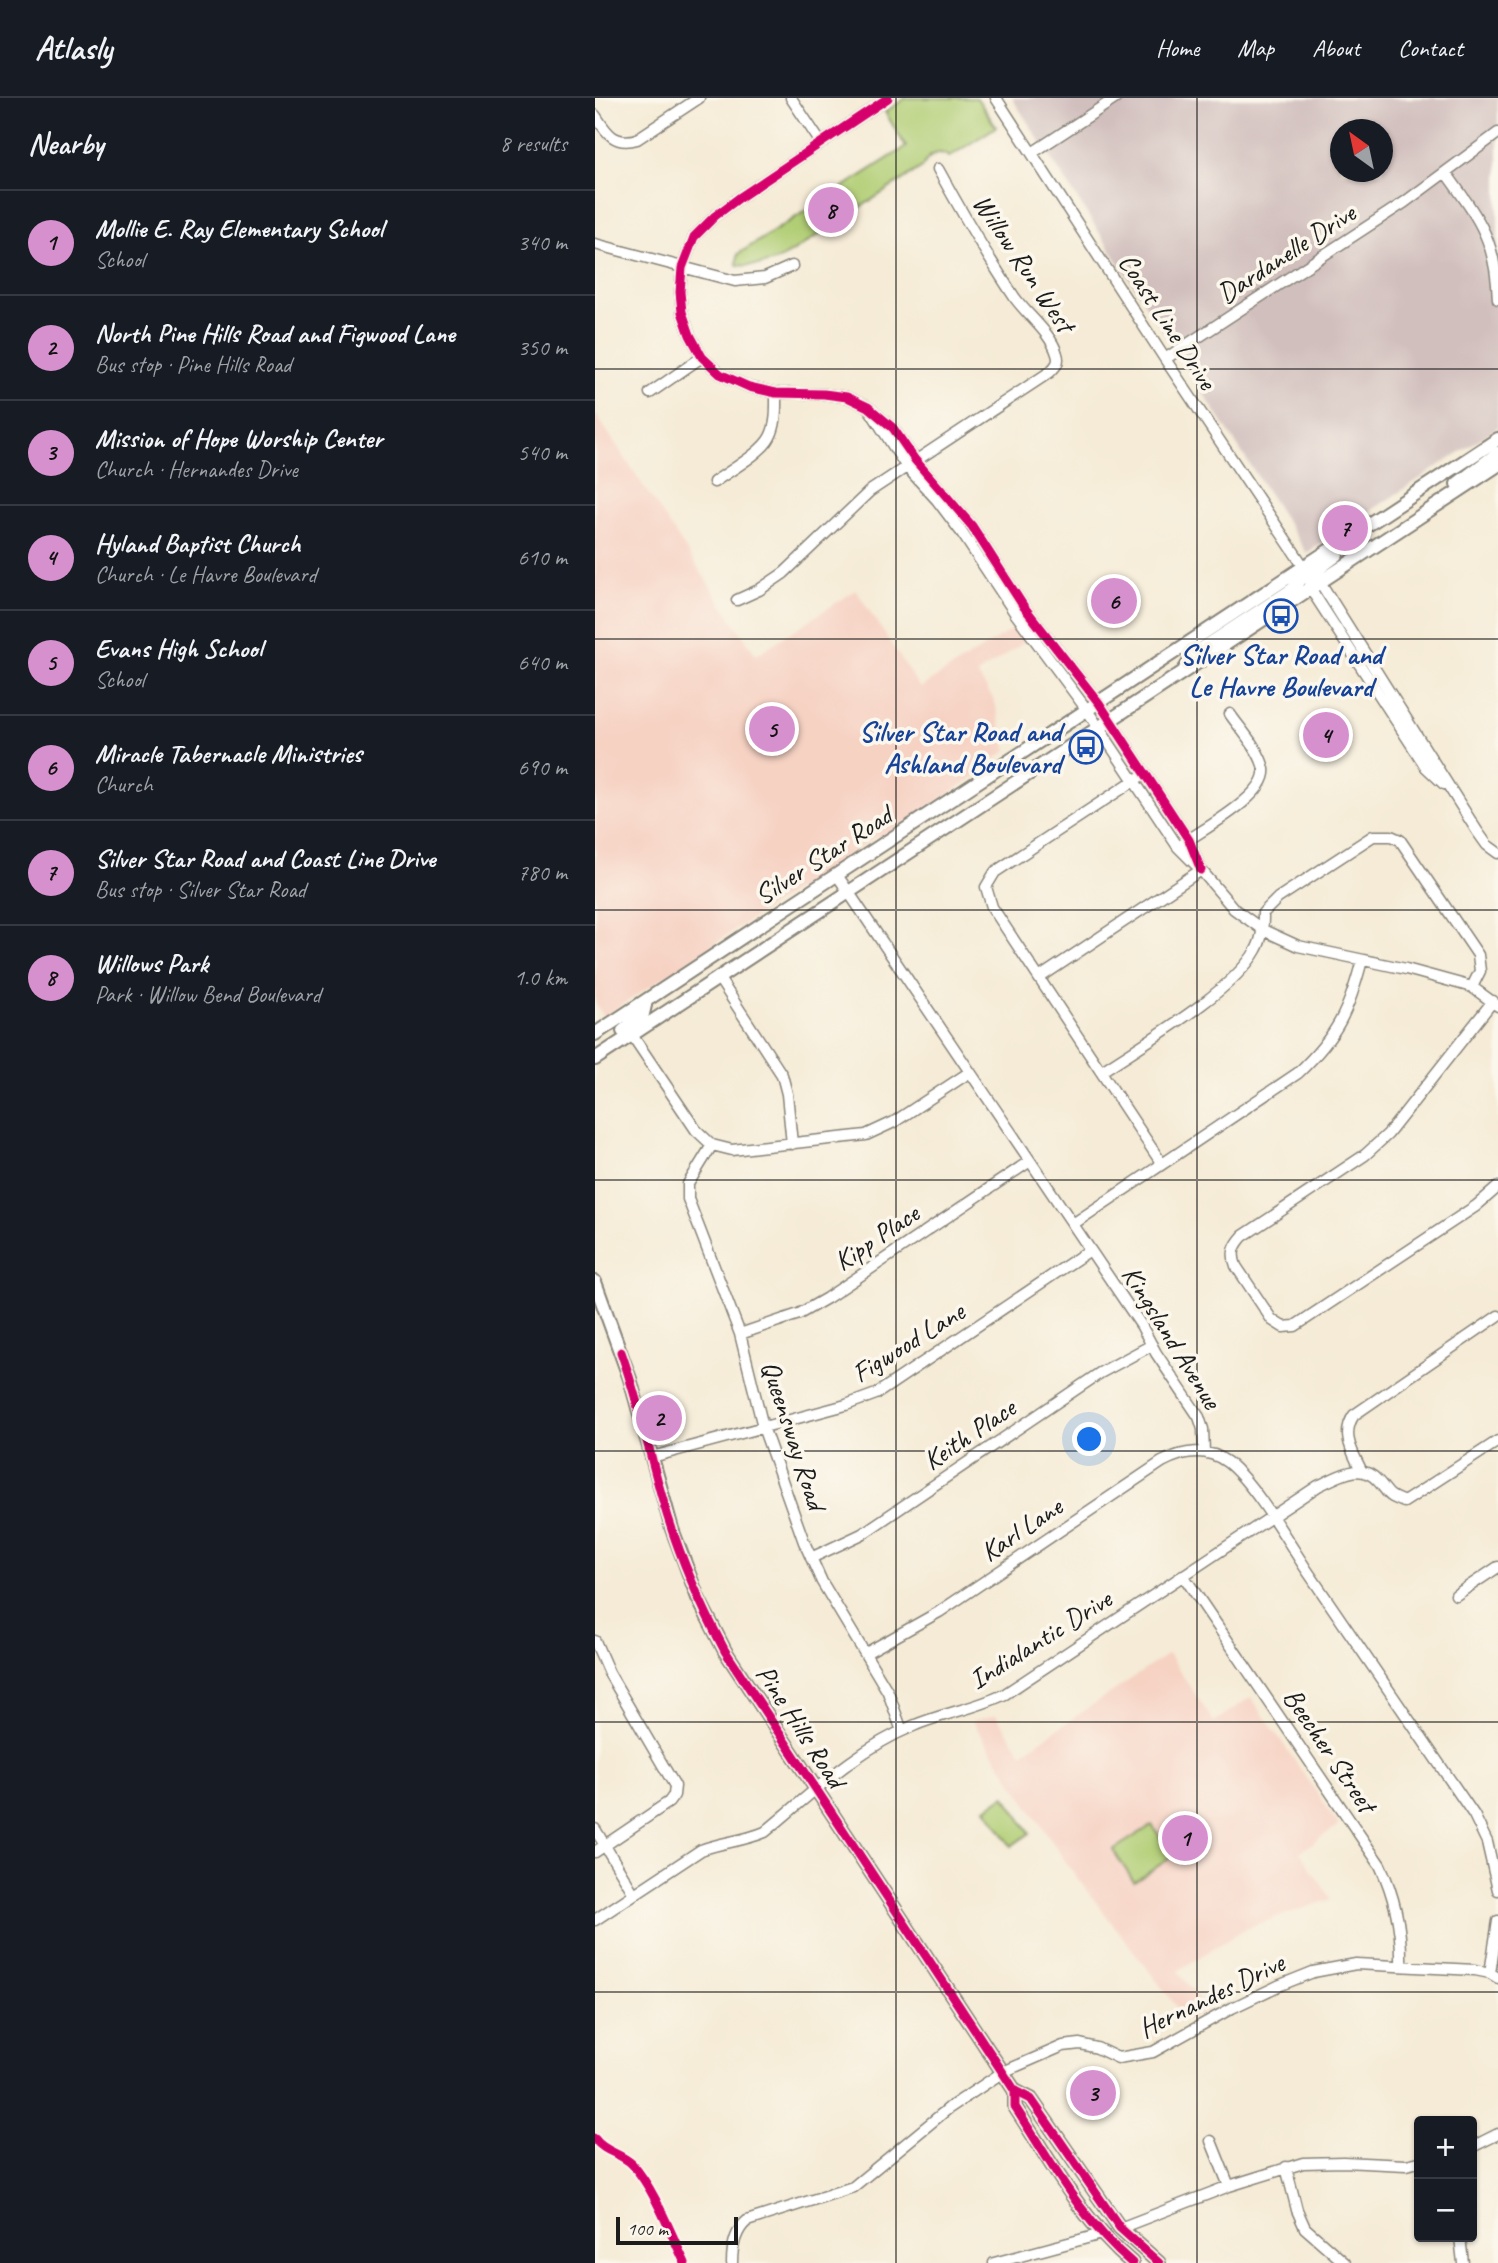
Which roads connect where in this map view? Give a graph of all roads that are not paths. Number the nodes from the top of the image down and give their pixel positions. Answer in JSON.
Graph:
{"nodes":[{"id":1,"x":699,"y":98,"type":"edge"},
{"id":2,"x":791,"y":98,"type":"edge"},
{"id":3,"x":888,"y":98,"type":"edge"},
{"id":4,"x":996,"y":98,"type":"edge"},
{"id":5,"x":1116,"y":98,"type":"edge"},
{"id":6,"x":595,"y":114,"type":"edge"},
{"id":7,"x":1498,"y":133,"type":"edge"},
{"id":8,"x":821,"y":143,"type":"junction"},
{"id":9,"x":1032,"y":153,"type":"junction"},
{"id":10,"x":938,"y":169,"type":"dead end"},
{"id":11,"x":1446,"y":173,"type":"junction"},
{"id":12,"x":595,"y":244,"type":"edge"},
{"id":13,"x":792,"y":266,"type":"dead end"},
{"id":14,"x":682,"y":268,"type":"junction"},
{"id":15,"x":1498,"y":299,"type":"edge"},
{"id":16,"x":702,"y":356,"type":"junction"},
{"id":17,"x":1165,"y":359,"type":"junction"},
{"id":18,"x":650,"y":393,"type":"dead end"},
{"id":19,"x":776,"y":393,"type":"junction"},
{"id":20,"x":1498,"y":439,"type":"edge"},
{"id":21,"x":1498,"y":453,"type":"edge"},
{"id":22,"x":911,"y":463,"type":"junction"},
{"id":23,"x":1498,"y":465,"type":"edge"},
{"id":24,"x":714,"y":482,"type":"dead end"},
{"id":25,"x":1399,"y":504,"type":"junction"},
{"id":26,"x":1408,"y":524,"type":"junction"},
{"id":27,"x":1304,"y":567,"type":"junction"},
{"id":28,"x":1315,"y":585,"type":"junction"},
{"id":29,"x":737,"y":600,"type":"dead end"},
{"id":30,"x":1183,"y":672,"type":"junction"},
{"id":31,"x":1099,"y":703,"type":"junction"},
{"id":32,"x":1087,"y":710,"type":"junction"},
{"id":33,"x":1230,"y":714,"type":"dead end"},
{"id":34,"x":1111,"y":720,"type":"junction"},
{"id":35,"x":1098,"y":727,"type":"junction"},
{"id":36,"x":1145,"y":773,"type":"junction"},
{"id":37,"x":1133,"y":781,"type":"junction"},
{"id":38,"x":1189,"y":839,"type":"junction"},
{"id":39,"x":1178,"y":847,"type":"junction"},
{"id":40,"x":1498,"y":853,"type":"edge"},
{"id":41,"x":1201,"y":870,"type":"junction"},
{"id":42,"x":837,"y":875,"type":"junction"},
{"id":43,"x":849,"y":892,"type":"junction"},
{"id":44,"x":1263,"y":930,"type":"junction"},
{"id":45,"x":1362,"y":960,"type":"junction"},
{"id":46,"x":719,"y":977,"type":"junction"},
{"id":47,"x":1039,"y":978,"type":"junction"},
{"id":48,"x":1472,"y":987,"type":"junction"},
{"id":49,"x":646,"y":1000,"type":"junction"},
{"id":50,"x":1496,"y":1004,"type":"edge"},
{"id":51,"x":595,"y":1034,"type":"edge"},
{"id":52,"x":632,"y":1035,"type":"junction"},
{"id":53,"x":595,"y":1052,"type":"edge"},
{"id":54,"x":595,"y":1059,"type":"edge"},
{"id":55,"x":1102,"y":1071,"type":"junction"},
{"id":56,"x":970,"y":1072,"type":"junction"},
{"id":57,"x":792,"y":1144,"type":"junction"},
{"id":58,"x":712,"y":1145,"type":"junction"},
{"id":59,"x":1030,"y":1161,"type":"junction"},
{"id":60,"x":1162,"y":1164,"type":"junction"},
{"id":61,"x":1498,"y":1187,"type":"edge"},
{"id":62,"x":1073,"y":1224,"type":"junction"},
{"id":63,"x":1090,"y":1250,"type":"junction"},
{"id":64,"x":595,"y":1282,"type":"edge"},
{"id":65,"x":595,"y":1304,"type":"edge"},
{"id":66,"x":1498,"y":1315,"type":"edge"},
{"id":67,"x":609,"y":1324,"type":"junction"},
{"id":68,"x":740,"y":1334,"type":"junction"},
{"id":69,"x":1151,"y":1345,"type":"junction"},
{"id":70,"x":763,"y":1427,"type":"junction"},
{"id":71,"x":1498,"y":1441,"type":"edge"},
{"id":72,"x":1204,"y":1452,"type":"junction"},
{"id":73,"x":652,"y":1457,"type":"junction"},
{"id":74,"x":1361,"y":1470,"type":"junction"},
{"id":75,"x":1271,"y":1517,"type":"junction"},
{"id":76,"x":811,"y":1558,"type":"junction"},
{"id":77,"x":1498,"y":1567,"type":"edge"},
{"id":78,"x":1183,"y":1575,"type":"junction"},
{"id":79,"x":1456,"y":1595,"type":"dead end"},
{"id":80,"x":595,"y":1641,"type":"edge"},
{"id":81,"x":866,"y":1653,"type":"junction"},
{"id":82,"x":902,"y":1731,"type":"junction"},
{"id":83,"x":815,"y":1790,"type":"junction"},
{"id":84,"x":595,"y":1829,"type":"edge"},
{"id":85,"x":605,"y":1845,"type":"junction"},
{"id":86,"x":595,"y":1852,"type":"edge"},
{"id":87,"x":1498,"y":1890,"type":"edge"},
{"id":88,"x":634,"y":1894,"type":"junction"},
{"id":89,"x":595,"y":1920,"type":"edge"},
{"id":90,"x":1498,"y":1920,"type":"edge"},
{"id":91,"x":1401,"y":1965,"type":"junction"},
{"id":92,"x":1494,"y":1975,"type":"edge"},
{"id":93,"x":1003,"y":2073,"type":"junction"},
{"id":94,"x":1015,"y":2091,"type":"junction"},
{"id":95,"x":1498,"y":2134,"type":"edge"},
{"id":96,"x":1211,"y":2141,"type":"dead end"},
{"id":97,"x":1477,"y":2144,"type":"edge"},
{"id":98,"x":1414,"y":2163,"type":"edge"},
{"id":99,"x":1286,"y":2167,"type":"junction"},
{"id":100,"x":1229,"y":2186,"type":"junction"},
{"id":101,"x":1120,"y":2228,"type":"junction"},
{"id":102,"x":1102,"y":2234,"type":"junction"},
{"id":103,"x":1461,"y":2242,"type":"edge"},
{"id":104,"x":732,"y":2263,"type":"edge"},
{"id":105,"x":994,"y":2263,"type":"edge"},
{"id":106,"x":1132,"y":2263,"type":"edge"},
{"id":107,"x":1159,"y":2263,"type":"edge"},
{"id":108,"x":1345,"y":2263,"type":"edge"},
{"id":109,"x":1463,"y":2263,"type":"edge"}],
"edges":[{"from":1,"to":6,"type":"street"},
{"from":2,"to":8,"type":"street"},
{"from":3,"to":8,"type":"street"},
{"from":4,"to":9,"type":"street","name":"Coast Line Drive"},
{"from":5,"to":9,"type":"street"},
{"from":7,"to":11,"type":"street","name":"Dardanelle Drive"},
{"from":8,"to":14,"type":"street"},
{"from":9,"to":17,"type":"street","name":"Coast Line Drive"},
{"from":10,"to":22,"type":"street","name":"Willow Run West"},
{"from":11,"to":15,"type":"street"},
{"from":11,"to":17,"type":"street","name":"Dardanelle Drive"},
{"from":12,"to":14,"type":"street"},
{"from":13,"to":14,"type":"street"},
{"from":14,"to":16,"type":"street"},
{"from":16,"to":18,"type":"street"},
{"from":16,"to":19,"type":"street"},
{"from":17,"to":27,"type":"street","name":"Coast Line Drive"},
{"from":19,"to":22,"type":"street"},
{"from":19,"to":24,"type":"street"},
{"from":20,"to":25,"type":"main road","name":"Silver Star Road"},
{"from":21,"to":26,"type":"main road"},
{"from":22,"to":29,"type":"street","name":"Willow Run West"},
{"from":22,"to":31,"type":"street"},
{"from":22,"to":32,"type":"street"},
{"from":23,"to":26,"type":"main road","name":"Silver Star Road"},
{"from":25,"to":27,"type":"main road","name":"Silver Star Road"},
{"from":25,"to":28,"type":"main road"},
{"from":26,"to":28,"type":"main road","name":"Silver Star Road"},
{"from":27,"to":30,"type":"main road"},
{"from":27,"to":31,"type":"main road","name":"Silver Star Road"},
{"from":28,"to":30,"type":"main road","name":"Silver Star Road"},
{"from":28,"to":40,"type":"street"},
{"from":30,"to":34,"type":"main road","name":"Silver Star Road"},
{"from":31,"to":32,"type":"main road","name":"Silver Star Road"},
{"from":31,"to":34,"type":"street"},
{"from":32,"to":35,"type":"street"},
{"from":32,"to":42,"type":"main road","name":"Silver Star Road"},
{"from":33,"to":38,"type":"street"},
{"from":34,"to":35,"type":"main road","name":"Silver Star Road"},
{"from":34,"to":36,"type":"street"},
{"from":35,"to":37,"type":"street"},
{"from":35,"to":43,"type":"main road","name":"Silver Star Road"},
{"from":36,"to":37,"type":"street"},
{"from":36,"to":38,"type":"street"},
{"from":37,"to":39,"type":"street"},
{"from":37,"to":47,"type":"street"},
{"from":38,"to":39,"type":"street"},
{"from":38,"to":41,"type":"street"},
{"from":39,"to":41,"type":"street"},
{"from":41,"to":44,"type":"street"},
{"from":41,"to":47,"type":"street"},
{"from":42,"to":43,"type":"street","name":"Kingsland Avenue"},
{"from":42,"to":49,"type":"main road","name":"Silver Star Road"},
{"from":43,"to":46,"type":"main road","name":"Silver Star Road"},
{"from":43,"to":56,"type":"street","name":"Kingsland Avenue"},
{"from":44,"to":45,"type":"street"},
{"from":44,"to":48,"type":"street"},
{"from":44,"to":55,"type":"street"},
{"from":45,"to":48,"type":"street"},
{"from":45,"to":60,"type":"street"},
{"from":46,"to":52,"type":"main road","name":"Silver Star Road"},
{"from":46,"to":57,"type":"street"},
{"from":47,"to":55,"type":"street"},
{"from":48,"to":50,"type":"street"},
{"from":49,"to":51,"type":"main road","name":"Silver Star Road"},
{"from":49,"to":53,"type":"main road"},
{"from":50,"to":61,"type":"street"},
{"from":52,"to":54,"type":"main road","name":"Silver Star Road"},
{"from":52,"to":58,"type":"street"},
{"from":55,"to":60,"type":"street"},
{"from":56,"to":57,"type":"street"},
{"from":56,"to":59,"type":"street","name":"Kingsland Avenue"},
{"from":57,"to":58,"type":"street"},
{"from":58,"to":68,"type":"street","name":"Queensway Road"},
{"from":59,"to":62,"type":"street","name":"Kingsland Avenue"},
{"from":59,"to":68,"type":"street","name":"Kipp Place"},
{"from":60,"to":62,"type":"street"},
{"from":62,"to":63,"type":"street","name":"Kingsland Avenue"},
{"from":63,"to":69,"type":"street","name":"Kingsland Avenue"},
{"from":63,"to":70,"type":"street","name":"Figwood Lane"},
{"from":64,"to":67,"type":"main road","name":"Pine Hills Road"},
{"from":65,"to":67,"type":"main road","name":"Pine Hills Road"},
{"from":66,"to":74,"type":"street"},
{"from":67,"to":73,"type":"main road","name":"Pine Hills Road"},
{"from":68,"to":70,"type":"street","name":"Queensway Road"},
{"from":69,"to":72,"type":"street","name":"Kingsland Avenue"},
{"from":69,"to":76,"type":"street","name":"Keith Place"},
{"from":70,"to":73,"type":"street","name":"Figwood Lane"},
{"from":70,"to":76,"type":"street","name":"Queensway Road"},
{"from":71,"to":74,"type":"street"},
{"from":72,"to":75,"type":"street","name":"Kingsland Avenue"},
{"from":72,"to":81,"type":"street","name":"Karl Lane"},
{"from":73,"to":83,"type":"main road","name":"Pine Hills Road"},
{"from":74,"to":75,"type":"street","name":"Indialantic Drive"},
{"from":75,"to":78,"type":"street","name":"Indialantic Drive"},
{"from":75,"to":87,"type":"street","name":"Kingsland Avenue"},
{"from":76,"to":81,"type":"street","name":"Queensway Road"},
{"from":77,"to":79,"type":"street"},
{"from":78,"to":82,"type":"street","name":"Indialantic Drive"},
{"from":78,"to":91,"type":"street","name":"Beecher Street"},
{"from":80,"to":85,"type":"street"},
{"from":81,"to":82,"type":"street","name":"Queensway Road"},
{"from":82,"to":83,"type":"street","name":"Indialantic Drive"},
{"from":83,"to":88,"type":"street","name":"Indialantic Drive"},
{"from":83,"to":93,"type":"main road","name":"Pine Hills Road"},
{"from":84,"to":85,"type":"street"},
{"from":85,"to":86,"type":"street"},
{"from":85,"to":88,"type":"street"},
{"from":88,"to":89,"type":"street","name":"Indialantic Drive"},
{"from":90,"to":92,"type":"street"},
{"from":91,"to":92,"type":"street","name":"Hernandes Drive"},
{"from":91,"to":93,"type":"street","name":"Hernandes Drive"},
{"from":93,"to":94,"type":"main road","name":"Pine Hills Road"},
{"from":93,"to":104,"type":"street","name":"Hernandes Drive"},
{"from":94,"to":101,"type":"main road","name":"Pine Hills Road"},
{"from":94,"to":102,"type":"main road","name":"Pine Hills Road"},
{"from":95,"to":97,"type":"street"},
{"from":96,"to":100,"type":"street"},
{"from":98,"to":99,"type":"street"},
{"from":99,"to":100,"type":"street"},
{"from":99,"to":108,"type":"street"},
{"from":100,"to":101,"type":"street"},
{"from":101,"to":107,"type":"main road","name":"Pine Hills Road"},
{"from":102,"to":105,"type":"street"},
{"from":102,"to":106,"type":"main road","name":"Pine Hills Road"},
{"from":103,"to":109,"type":"street"}]}
